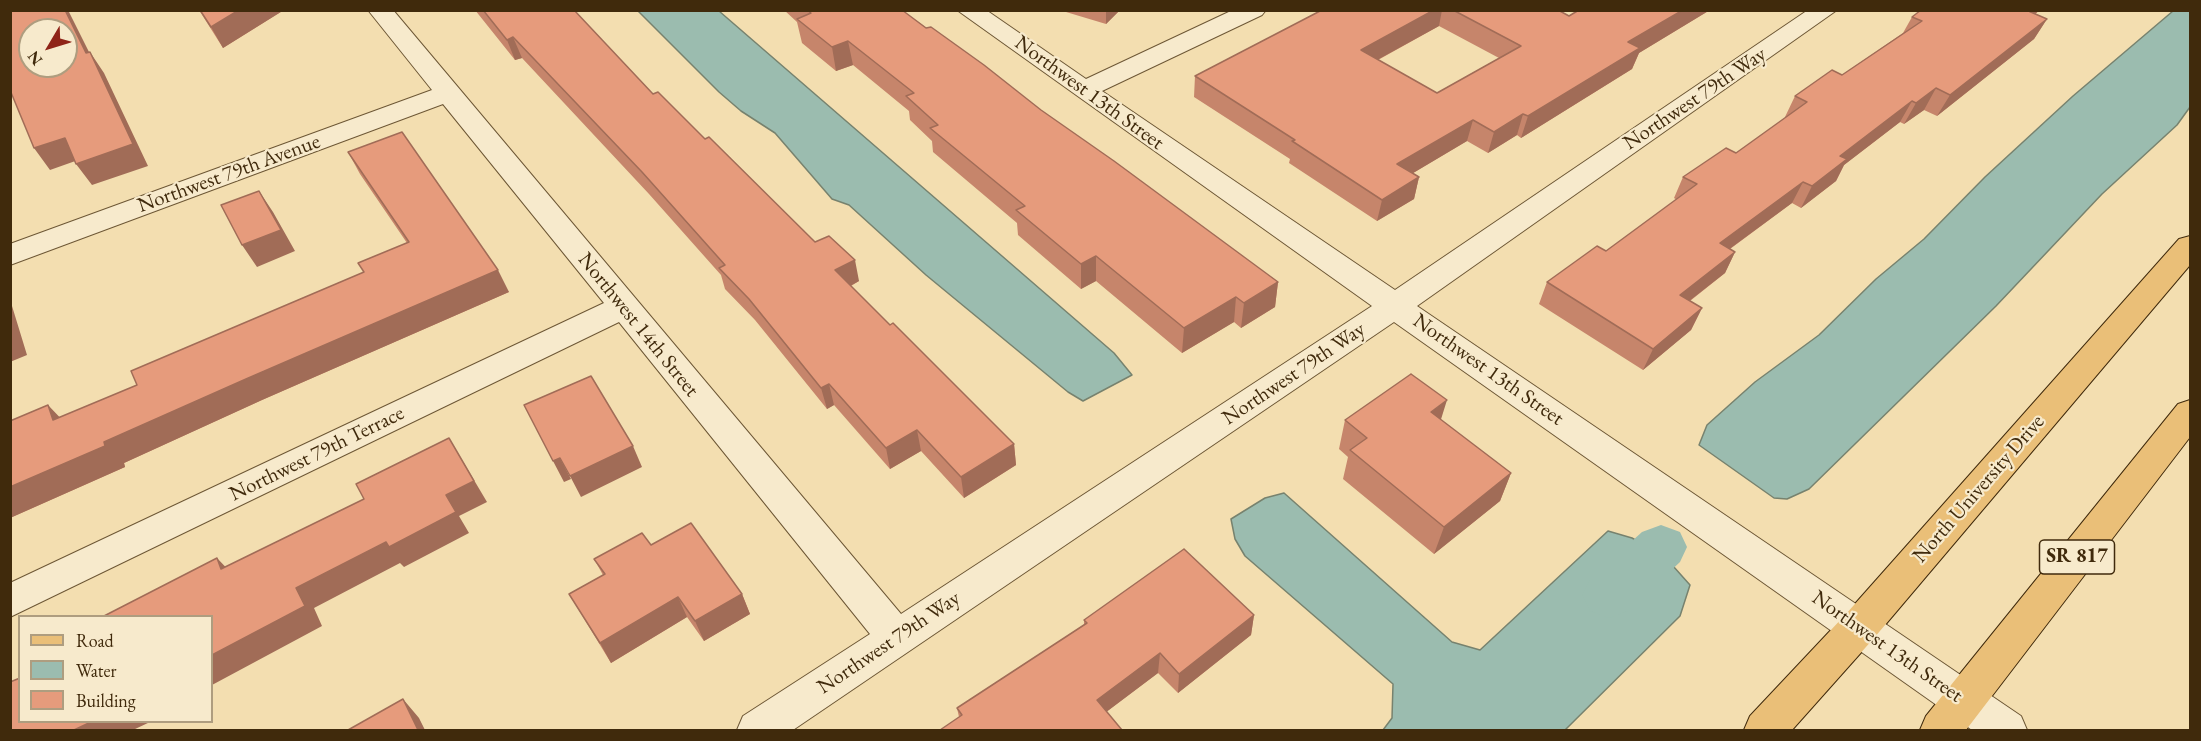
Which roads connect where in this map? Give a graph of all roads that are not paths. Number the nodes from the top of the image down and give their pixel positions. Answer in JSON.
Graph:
{"nodes":[{"id":1,"x":380,"y":10,"type":"edge"},
{"id":2,"x":969,"y":10,"type":"edge"},
{"id":3,"x":1254,"y":10,"type":"edge"},
{"id":4,"x":1825,"y":10,"type":"edge"},
{"id":5,"x":1083,"y":90,"type":"junction"},
{"id":6,"x":448,"y":93,"type":"junction"},
{"id":7,"x":2190,"y":246,"type":"edge"},
{"id":8,"x":10,"y":255,"type":"edge"},
{"id":9,"x":1394,"y":305,"type":"junction"},
{"id":10,"x":623,"y":307,"type":"junction"},
{"id":11,"x":2190,"y":413,"type":"edge"},
{"id":12,"x":10,"y":601,"type":"edge"},
{"id":13,"x":1860,"y":626,"type":"junction"},
{"id":14,"x":897,"y":638,"type":"junction"},
{"id":15,"x":1952,"y":716,"type":"edge"},
{"id":16,"x":758,"y":730,"type":"edge"},
{"id":17,"x":1765,"y":730,"type":"edge"},
{"id":18,"x":2007,"y":730,"type":"edge"}],
"edges":[{"from":1,"to":6,"type":"street","name":"Northwest 14th Street"},
{"from":2,"to":5,"type":"street","name":"Northwest 13th Street"},
{"from":3,"to":5,"type":"street"},
{"from":4,"to":9,"type":"street","name":"Northwest 79th Way"},
{"from":5,"to":9,"type":"street","name":"Northwest 13th Street"},
{"from":6,"to":8,"type":"street","name":"Northwest 79th Avenue"},
{"from":6,"to":10,"type":"street","name":"Northwest 14th Street"},
{"from":7,"to":13,"type":"main road","name":"North University Drive"},
{"from":9,"to":13,"type":"street","name":"Northwest 13th Street"},
{"from":9,"to":14,"type":"street","name":"Northwest 79th Way"},
{"from":10,"to":12,"type":"street","name":"Northwest 79th Terrace"},
{"from":10,"to":14,"type":"street","name":"Northwest 14th Street"},
{"from":11,"to":15,"type":"main road","number":"SR 817"},
{"from":13,"to":15,"type":"street","name":"Northwest 13th Street"},
{"from":13,"to":17,"type":"main road","name":"North University Drive"},
{"from":14,"to":16,"type":"street","name":"Northwest 79th Way"},
{"from":15,"to":18,"type":"street","name":"Northwest 13th Street"}]}
